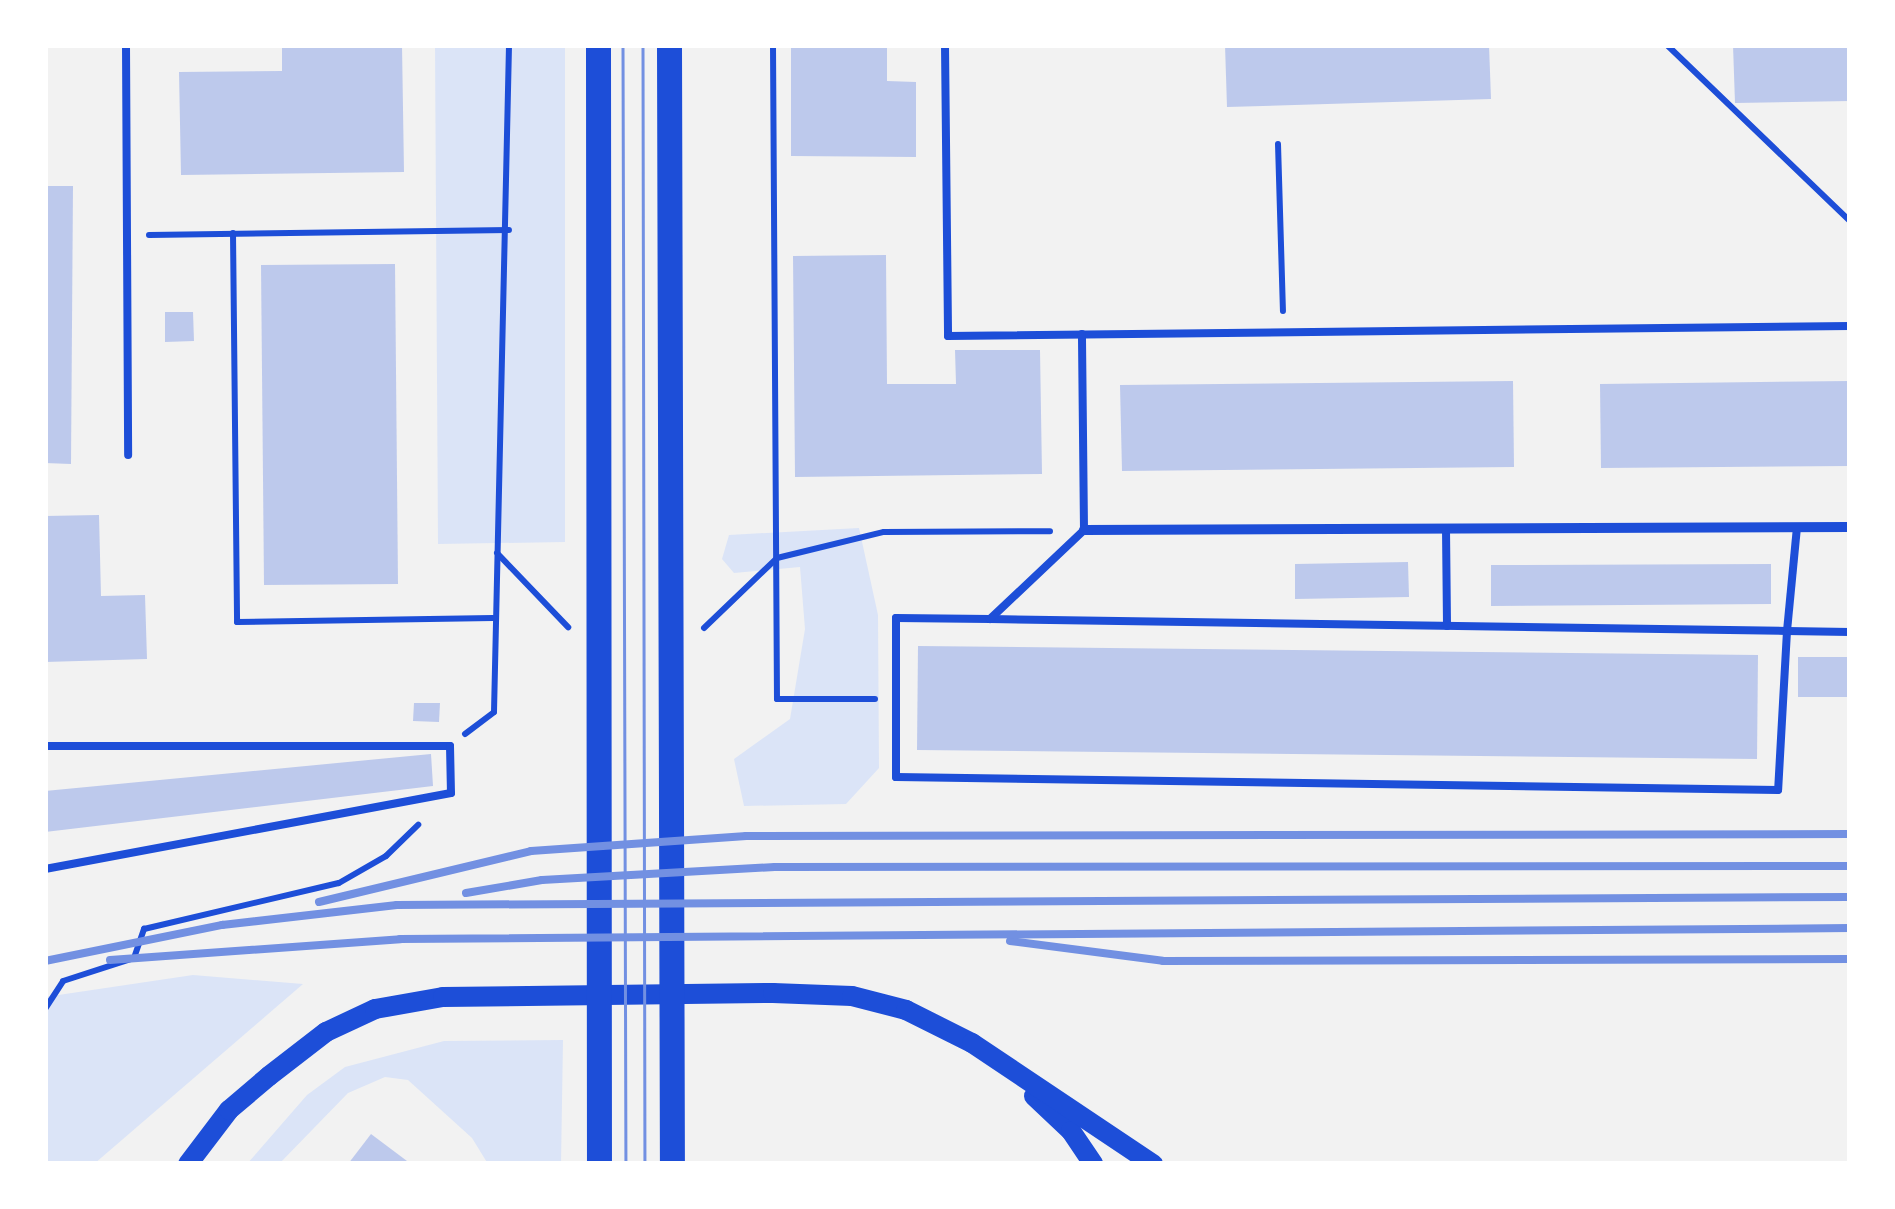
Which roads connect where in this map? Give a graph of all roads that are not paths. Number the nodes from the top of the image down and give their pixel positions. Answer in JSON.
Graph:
{"nodes":[{"id":1,"x":126,"y":45,"type":"edge"},
{"id":2,"x":598,"y":45,"type":"edge"},
{"id":3,"x":669,"y":45,"type":"edge"},
{"id":4,"x":945,"y":45,"type":"edge"},
{"id":5,"x":1850,"y":326,"type":"edge"},
{"id":6,"x":1082,"y":334,"type":"junction"},
{"id":7,"x":128,"y":456,"type":"dead end"},
{"id":8,"x":1850,"y":527,"type":"edge"},
{"id":9,"x":1446,"y":528,"type":"junction"},
{"id":10,"x":1797,"y":528,"type":"junction"},
{"id":11,"x":1084,"y":530,"type":"junction"},
{"id":12,"x":990,"y":619,"type":"junction"},
{"id":13,"x":1447,"y":626,"type":"junction"},
{"id":14,"x":1787,"y":630,"type":"junction"},
{"id":15,"x":1850,"y":632,"type":"edge"},
{"id":16,"x":45,"y":746,"type":"edge"},
{"id":17,"x":45,"y":869,"type":"edge"},
{"id":18,"x":972,"y":1043,"type":"junction"},
{"id":19,"x":598,"y":1152,"type":"edge"},
{"id":20,"x":671,"y":1153,"type":"edge"},
{"id":21,"x":188,"y":1164,"type":"edge"},
{"id":22,"x":1093,"y":1164,"type":"edge"},
{"id":23,"x":1153,"y":1164,"type":"edge"}],
"edges":[{"from":1,"to":7,"type":"lane"},
{"from":2,"to":19,"type":"main road"},
{"from":3,"to":20,"type":"main road"},
{"from":4,"to":6,"type":"lane"},
{"from":5,"to":6,"type":"lane"},
{"from":6,"to":11,"type":"lane"},
{"from":8,"to":10,"type":"street"},
{"from":9,"to":10,"type":"street"},
{"from":9,"to":11,"type":"street"},
{"from":9,"to":13,"type":"lane"},
{"from":10,"to":14,"type":"lane"},
{"from":11,"to":12,"type":"lane"},
{"from":12,"to":13,"type":"lane"},
{"from":12,"to":14,"type":"lane"},
{"from":13,"to":14,"type":"lane"},
{"from":14,"to":15,"type":"lane"},
{"from":16,"to":17,"type":"lane"},
{"from":18,"to":21,"type":"main road"},
{"from":18,"to":22,"type":"main road"},
{"from":18,"to":23,"type":"main road"}]}
